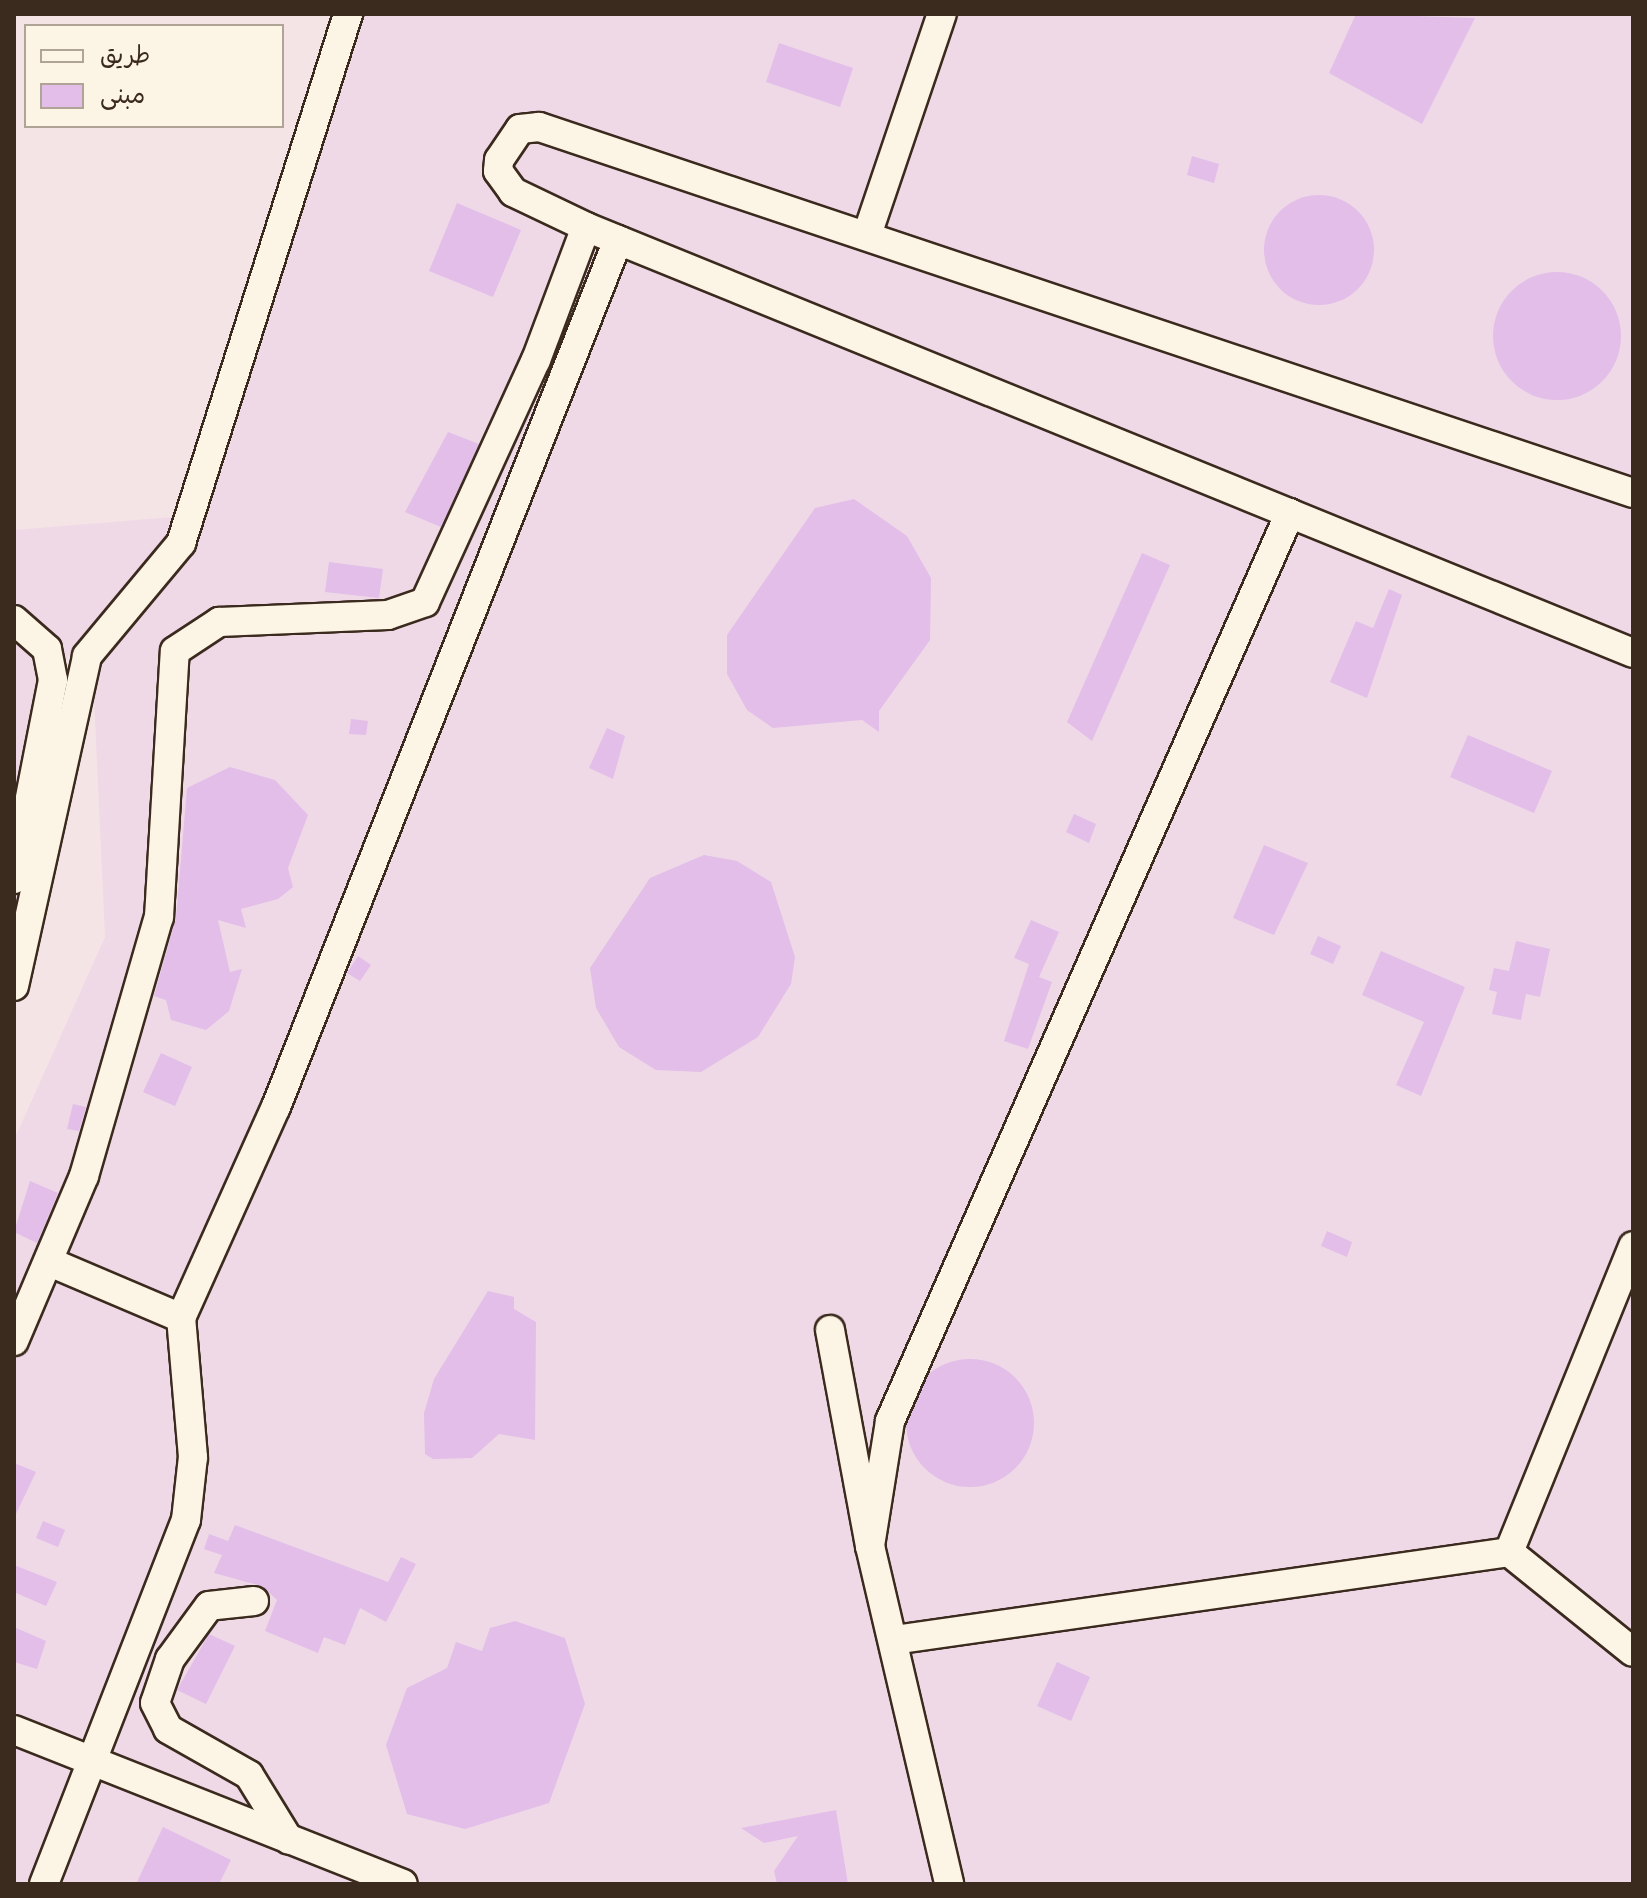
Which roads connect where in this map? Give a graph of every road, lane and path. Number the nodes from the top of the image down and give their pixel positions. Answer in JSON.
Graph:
{"nodes":[{"id":1,"x":348,"y":14,"type":"edge"},
{"id":2,"x":942,"y":14,"type":"edge"},
{"id":3,"x":586,"y":227,"type":"junction"},
{"id":4,"x":867,"y":235,"type":"junction"},
{"id":5,"x":618,"y":240,"type":"junction"},
{"id":6,"x":1633,"y":493,"type":"edge"},
{"id":7,"x":1290,"y":513,"type":"junction"},
{"id":8,"x":14,"y":620,"type":"edge"},
{"id":9,"x":1633,"y":653,"type":"edge"},
{"id":10,"x":14,"y":879,"type":"edge"},
{"id":11,"x":14,"y":986,"type":"edge"},
{"id":12,"x":1633,"y":1246,"type":"edge"},
{"id":13,"x":52,"y":1263,"type":"junction"},
{"id":14,"x":181,"y":1318,"type":"junction"},
{"id":15,"x":830,"y":1330,"type":"dead end"},
{"id":16,"x":14,"y":1341,"type":"edge"},
{"id":17,"x":870,"y":1546,"type":"junction"},
{"id":18,"x":1509,"y":1552,"type":"junction"},
{"id":19,"x":254,"y":1601,"type":"dead end"},
{"id":20,"x":894,"y":1640,"type":"junction"},
{"id":21,"x":1633,"y":1652,"type":"edge"},
{"id":22,"x":14,"y":1730,"type":"edge"},
{"id":23,"x":93,"y":1764,"type":"junction"},
{"id":24,"x":289,"y":1840,"type":"junction"},
{"id":25,"x":44,"y":1884,"type":"edge"},
{"id":26,"x":403,"y":1884,"type":"edge"},
{"id":27,"x":949,"y":1884,"type":"edge"}],
"edges":[{"from":1,"to":11,"type":"lane"},
{"from":2,"to":4,"type":"lane"},
{"from":3,"to":4,"type":"lane"},
{"from":3,"to":5,"type":"lane"},
{"from":3,"to":13,"type":"lane"},
{"from":4,"to":6,"type":"lane"},
{"from":5,"to":7,"type":"lane"},
{"from":5,"to":14,"type":"lane"},
{"from":7,"to":9,"type":"lane"},
{"from":7,"to":17,"type":"lane"},
{"from":8,"to":10,"type":"lane"},
{"from":12,"to":18,"type":"lane"},
{"from":13,"to":14,"type":"lane"},
{"from":13,"to":16,"type":"lane"},
{"from":14,"to":23,"type":"lane"},
{"from":15,"to":17,"type":"lane"},
{"from":17,"to":20,"type":"lane"},
{"from":18,"to":20,"type":"lane"},
{"from":18,"to":21,"type":"lane"},
{"from":19,"to":24,"type":"lane"},
{"from":20,"to":27,"type":"lane"},
{"from":22,"to":23,"type":"lane"},
{"from":23,"to":24,"type":"lane"},
{"from":23,"to":25,"type":"lane"},
{"from":24,"to":26,"type":"lane"}]}
